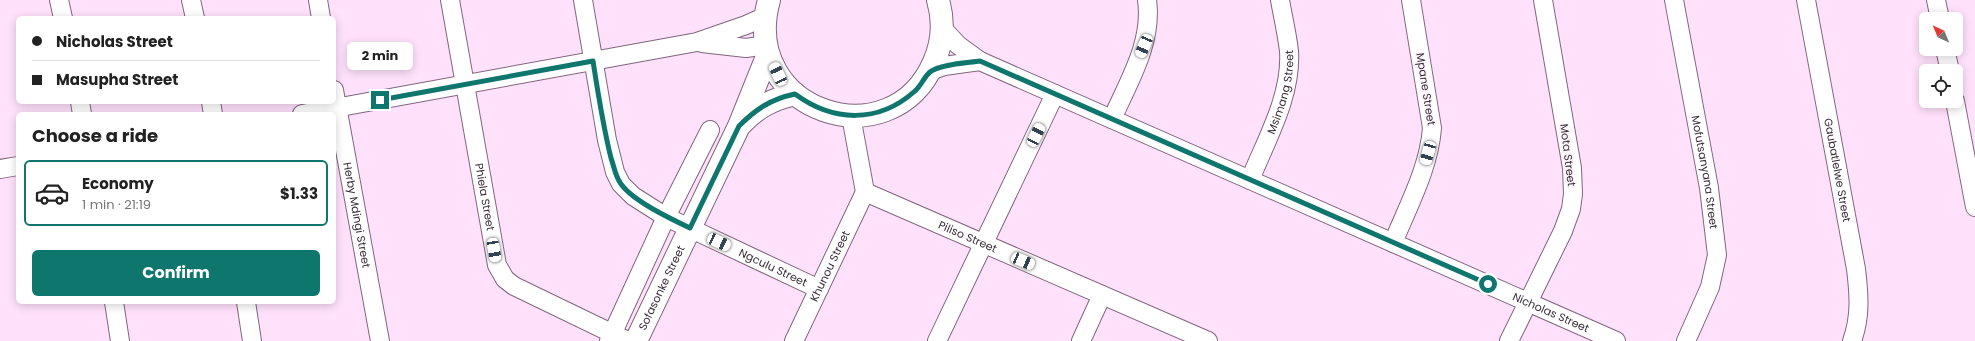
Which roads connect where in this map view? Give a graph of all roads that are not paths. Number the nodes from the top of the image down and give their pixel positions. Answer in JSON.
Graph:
{"nodes":[{"id":1,"x":59,"y":0,"type":"edge"},
{"id":2,"x":191,"y":0,"type":"edge"},
{"id":3,"x":318,"y":0,"type":"edge"},
{"id":4,"x":450,"y":0,"type":"edge"},
{"id":5,"x":583,"y":0,"type":"edge"},
{"id":6,"x":938,"y":0,"type":"edge"},
{"id":7,"x":1147,"y":0,"type":"edge"},
{"id":8,"x":1280,"y":0,"type":"edge"},
{"id":9,"x":1411,"y":0,"type":"edge"},
{"id":10,"x":1543,"y":0,"type":"edge"},
{"id":11,"x":1674,"y":0,"type":"edge"},
{"id":12,"x":1806,"y":0,"type":"edge"},
{"id":13,"x":1936,"y":0,"type":"edge"},
{"id":14,"x":767,"y":8,"type":"edge"},
{"id":15,"x":1939,"y":12,"type":"edge"},
{"id":16,"x":63,"y":16,"type":"edge"},
{"id":17,"x":195,"y":16,"type":"edge"},
{"id":18,"x":321,"y":16,"type":"edge"},
{"id":19,"x":942,"y":29,"type":"junction"},
{"id":20,"x":697,"y":42,"type":"junction"},
{"id":21,"x":767,"y":50,"type":"junction"},
{"id":22,"x":593,"y":61,"type":"junction"},
{"id":23,"x":980,"y":61,"type":"junction"},
{"id":24,"x":930,"y":72,"type":"junction"},
{"id":25,"x":466,"y":84,"type":"junction"},
{"id":26,"x":795,"y":94,"type":"junction"},
{"id":27,"x":1056,"y":94,"type":"junction"},
{"id":28,"x":336,"y":102,"type":"edge"},
{"id":29,"x":337,"y":108,"type":"junction"},
{"id":30,"x":1956,"y":108,"type":"edge"},
{"id":31,"x":314,"y":112,"type":"edge"},
{"id":32,"x":851,"y":116,"type":"junction"},
{"id":33,"x":1112,"y":119,"type":"junction"},
{"id":34,"x":739,"y":126,"type":"junction"},
{"id":35,"x":710,"y":130,"type":"dead end"},
{"id":36,"x":16,"y":166,"type":"edge"},
{"id":37,"x":0,"y":169,"type":"edge"},
{"id":38,"x":1250,"y":180,"type":"junction"},
{"id":39,"x":865,"y":192,"type":"junction"},
{"id":40,"x":1975,"y":207,"type":"edge"},
{"id":41,"x":666,"y":217,"type":"junction"},
{"id":42,"x":690,"y":228,"type":"junction"},
{"id":43,"x":1393,"y":243,"type":"junction"},
{"id":44,"x":984,"y":244,"type":"junction"},
{"id":45,"x":819,"y":289,"type":"junction"},
{"id":46,"x":1102,"y":295,"type":"junction"},
{"id":47,"x":1528,"y":302,"type":"junction"},
{"id":48,"x":114,"y":304,"type":"edge"},
{"id":49,"x":246,"y":304,"type":"edge"},
{"id":50,"x":616,"y":338,"type":"edge"},
{"id":51,"x":120,"y":341,"type":"edge"},
{"id":52,"x":252,"y":341,"type":"edge"},
{"id":53,"x":380,"y":341,"type":"edge"},
{"id":54,"x":636,"y":341,"type":"edge"},
{"id":55,"x":794,"y":341,"type":"edge"},
{"id":56,"x":937,"y":341,"type":"edge"},
{"id":57,"x":1081,"y":341,"type":"edge"},
{"id":58,"x":1208,"y":341,"type":"edge"},
{"id":59,"x":1509,"y":341,"type":"edge"},
{"id":60,"x":1616,"y":341,"type":"edge"},
{"id":61,"x":1686,"y":341,"type":"edge"},
{"id":62,"x":1852,"y":341,"type":"edge"}],
"edges":[{"from":1,"to":16,"type":"street"},
{"from":2,"to":17,"type":"street"},
{"from":3,"to":18,"type":"street"},
{"from":4,"to":25,"type":"street","name":"Phiela Street"},
{"from":5,"to":22,"type":"street","name":"Ngculu Street"},
{"from":6,"to":19,"type":"main road","name":"Sofasonke Street"},
{"from":7,"to":33,"type":"street"},
{"from":8,"to":38,"type":"street","name":"Msimang Street"},
{"from":9,"to":43,"type":"street","name":"Mpane Street"},
{"from":10,"to":47,"type":"street","name":"Mota Street"},
{"from":11,"to":61,"type":"street","name":"Mofutsanyana Street"},
{"from":12,"to":62,"type":"street","name":"Gaubatlelwe Street"},
{"from":13,"to":15,"type":"street"},
{"from":14,"to":20,"type":"street"},
{"from":14,"to":21,"type":"main road","name":"Sofasonke Street"},
{"from":19,"to":23,"type":"street","name":"Nicholas Street"},
{"from":19,"to":24,"type":"main road","name":"Sofasonke Street"},
{"from":20,"to":21,"type":"street"},
{"from":20,"to":22,"type":"street"},
{"from":21,"to":26,"type":"main road","name":"Sofasonke Street"},
{"from":21,"to":34,"type":"main road","name":"Sofasonke Street"},
{"from":22,"to":25,"type":"street"},
{"from":22,"to":41,"type":"street","name":"Ngculu Street"},
{"from":23,"to":24,"type":"street"},
{"from":23,"to":27,"type":"street","name":"Nicholas Street"},
{"from":24,"to":32,"type":"main road","name":"Sofasonke Street"},
{"from":25,"to":29,"type":"street"},
{"from":25,"to":50,"type":"street","name":"Phiela Street"},
{"from":26,"to":32,"type":"main road","name":"Sofasonke Street"},
{"from":26,"to":34,"type":"main road","name":"Sofasonke Street"},
{"from":27,"to":33,"type":"street","name":"Nicholas Street"},
{"from":27,"to":44,"type":"street"},
{"from":28,"to":29,"type":"street","name":"Herby Mdingi Street"},
{"from":29,"to":31,"type":"street"},
{"from":29,"to":53,"type":"street","name":"Herby Mdingi Street"},
{"from":30,"to":40,"type":"street"},
{"from":32,"to":39,"type":"street"},
{"from":33,"to":38,"type":"street","name":"Nicholas Street"},
{"from":34,"to":42,"type":"main road","name":"Sofasonke Street"},
{"from":35,"to":41,"type":"street"},
{"from":36,"to":37,"type":"street"},
{"from":38,"to":43,"type":"street","name":"Nicholas Street"},
{"from":39,"to":44,"type":"street","name":"Piliso Street"},
{"from":39,"to":45,"type":"street","name":"Khunou Street"},
{"from":41,"to":42,"type":"street","name":"Ngculu Street"},
{"from":41,"to":50,"type":"street"},
{"from":42,"to":45,"type":"street","name":"Ngculu Street"},
{"from":42,"to":54,"type":"main road","name":"Sofasonke Street"},
{"from":43,"to":47,"type":"street","name":"Nicholas Street"},
{"from":44,"to":46,"type":"street","name":"Piliso Street"},
{"from":44,"to":56,"type":"street"},
{"from":45,"to":55,"type":"street","name":"Khunou Street"},
{"from":46,"to":57,"type":"street"},
{"from":46,"to":58,"type":"street","name":"Piliso Street"},
{"from":47,"to":59,"type":"street","name":"Mota Street"},
{"from":47,"to":60,"type":"street","name":"Nicholas Street"},
{"from":48,"to":51,"type":"street"},
{"from":49,"to":52,"type":"street"}]}
